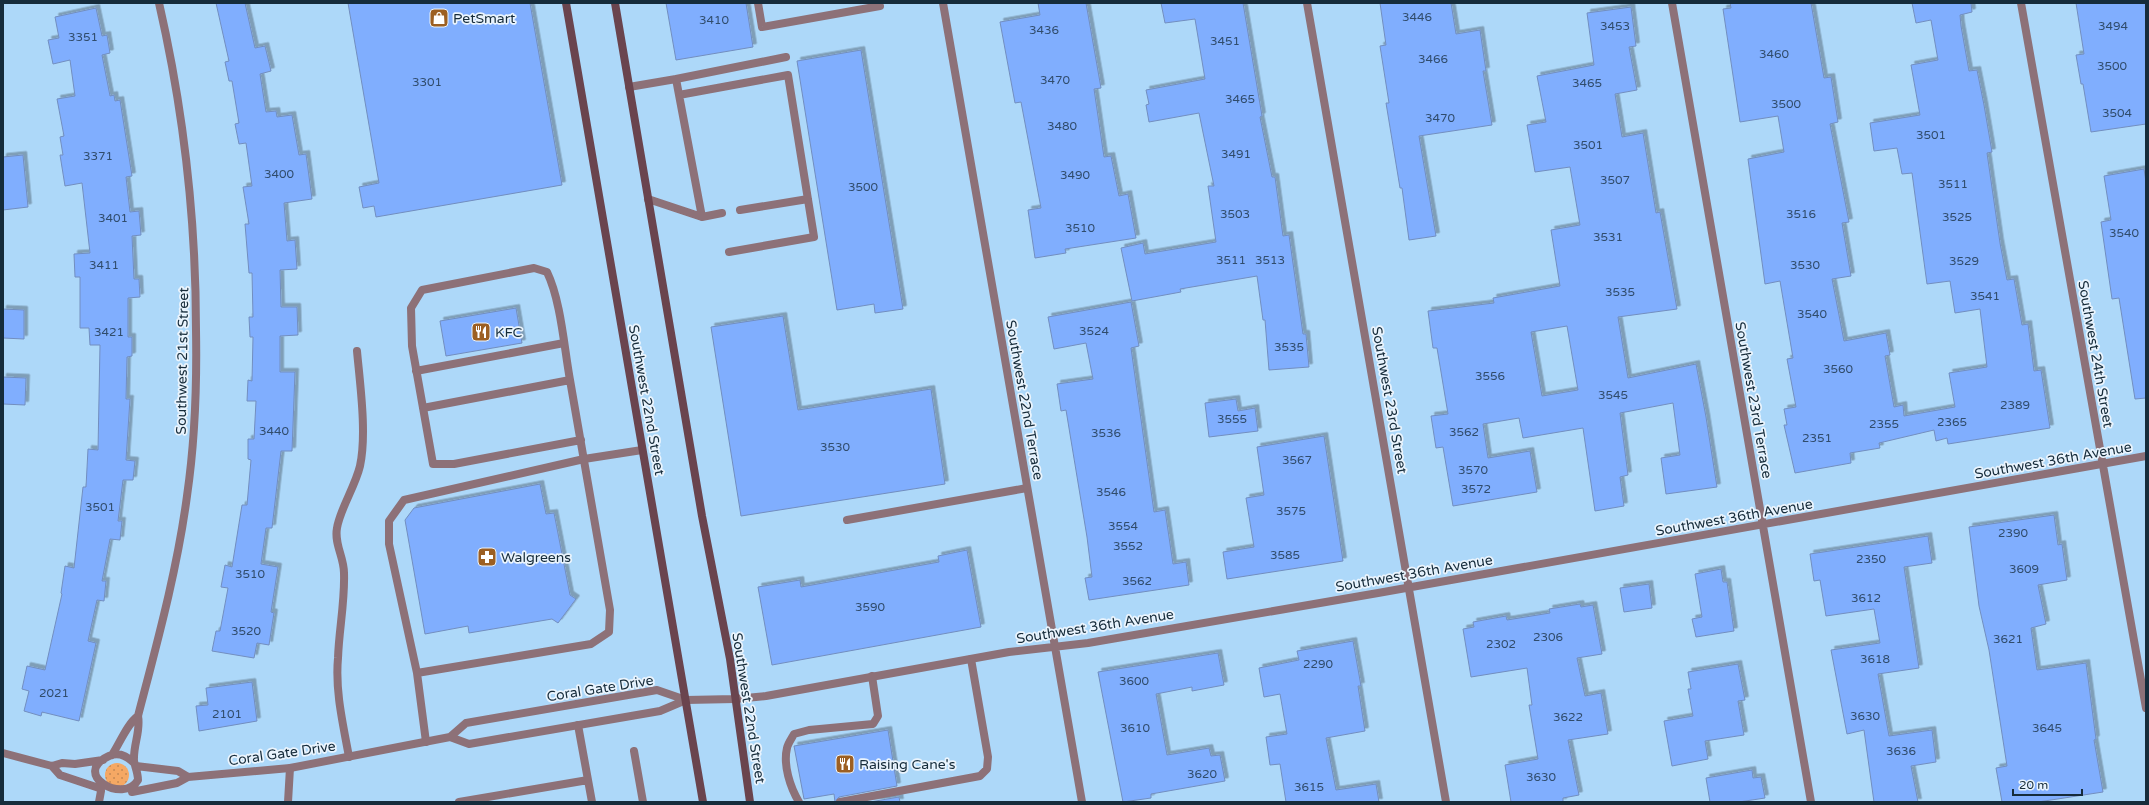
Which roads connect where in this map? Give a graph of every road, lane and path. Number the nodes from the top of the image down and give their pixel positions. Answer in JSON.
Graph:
{"nodes":[{"id":1,"x":159,"y":3,"type":"edge"},
{"id":2,"x":566,"y":3,"type":"edge"},
{"id":3,"x":615,"y":3,"type":"edge"},
{"id":4,"x":758,"y":3,"type":"edge"},
{"id":5,"x":943,"y":3,"type":"edge"},
{"id":6,"x":1307,"y":3,"type":"edge"},
{"id":7,"x":1672,"y":3,"type":"edge"},
{"id":8,"x":2021,"y":3,"type":"edge"},
{"id":9,"x":880,"y":6,"type":"dead end"},
{"id":10,"x":786,"y":57,"type":"dead end"},
{"id":11,"x":676,"y":79,"type":"junction"},
{"id":12,"x":629,"y":88,"type":"junction"},
{"id":13,"x":679,"y":95,"type":"junction"},
{"id":14,"x":808,"y":199,"type":"junction"},
{"id":15,"x":648,"y":200,"type":"junction"},
{"id":16,"x":740,"y":210,"type":"dead end"},
{"id":17,"x":722,"y":214,"type":"dead end"},
{"id":18,"x":702,"y":217,"type":"junction"},
{"id":19,"x":729,"y":252,"type":"dead end"},
{"id":20,"x":564,"y":343,"type":"junction"},
{"id":21,"x":357,"y":351,"type":"dead end"},
{"id":22,"x":416,"y":371,"type":"junction"},
{"id":23,"x":570,"y":380,"type":"junction"},
{"id":24,"x":423,"y":408,"type":"junction"},
{"id":25,"x":581,"y":440,"type":"junction"},
{"id":26,"x":642,"y":450,"type":"junction"},
{"id":27,"x":2146,"y":456,"type":"edge"},
{"id":28,"x":584,"y":459,"type":"junction"},
{"id":29,"x":2103,"y":464,"type":"junction"},
{"id":30,"x":1027,"y":488,"type":"junction"},
{"id":31,"x":847,"y":520,"type":"dead end"},
{"id":32,"x":1762,"y":525,"type":"junction"},
{"id":33,"x":1409,"y":587,"type":"junction"},
{"id":34,"x":1056,"y":648,"type":"junction"},
{"id":35,"x":971,"y":659,"type":"junction"},
{"id":36,"x":416,"y":673,"type":"junction"},
{"id":37,"x":872,"y":676,"type":"junction"},
{"id":38,"x":735,"y":699,"type":"junction"},
{"id":39,"x":686,"y":700,"type":"junction"},
{"id":40,"x":2146,"y":708,"type":"edge"},
{"id":41,"x":138,"y":716,"type":"junction"},
{"id":42,"x":578,"y":725,"type":"junction"},
{"id":43,"x":450,"y":737,"type":"junction"},
{"id":44,"x":426,"y":742,"type":"junction"},
{"id":45,"x":634,"y":751,"type":"dead end"},
{"id":46,"x":3,"y":753,"type":"edge"},
{"id":47,"x":112,"y":755,"type":"junction"},
{"id":48,"x":349,"y":757,"type":"junction"},
{"id":49,"x":103,"y":760,"type":"junction"},
{"id":50,"x":135,"y":765,"type":"junction"},
{"id":51,"x":52,"y":766,"type":"junction"},
{"id":52,"x":290,"y":768,"type":"junction"},
{"id":53,"x":188,"y":777,"type":"junction"},
{"id":54,"x":588,"y":780,"type":"junction"},
{"id":55,"x":100,"y":789,"type":"junction"},
{"id":56,"x":132,"y":792,"type":"junction"},
{"id":57,"x":99,"y":802,"type":"edge"},
{"id":58,"x":288,"y":802,"type":"edge"},
{"id":59,"x":459,"y":802,"type":"edge"},
{"id":60,"x":592,"y":802,"type":"edge"},
{"id":61,"x":643,"y":802,"type":"edge"},
{"id":62,"x":703,"y":802,"type":"edge"},
{"id":63,"x":750,"y":802,"type":"edge"},
{"id":64,"x":798,"y":802,"type":"edge"},
{"id":65,"x":840,"y":802,"type":"edge"},
{"id":66,"x":1082,"y":802,"type":"edge"},
{"id":67,"x":1446,"y":802,"type":"edge"},
{"id":68,"x":1811,"y":802,"type":"edge"}],
"edges":[{"from":1,"to":41,"type":"street","name":"Southwest 21st Street"},
{"from":2,"to":26,"type":"main road","name":"Southwest 22nd Street"},
{"from":3,"to":12,"type":"main road","name":"Southwest 22nd Street"},
{"from":4,"to":9,"type":"street"},
{"from":5,"to":30,"type":"street","name":"Southwest 22nd Terrace"},
{"from":6,"to":33,"type":"street","name":"Southwest 23rd Street"},
{"from":7,"to":32,"type":"street","name":"Southwest 23rd Terrace"},
{"from":8,"to":29,"type":"street","name":"Southwest 24th Street"},
{"from":10,"to":11,"type":"street"},
{"from":11,"to":12,"type":"street"},
{"from":11,"to":13,"type":"street"},
{"from":12,"to":15,"type":"main road","name":"Southwest 22nd Street"},
{"from":13,"to":14,"type":"street"},
{"from":13,"to":18,"type":"street"},
{"from":14,"to":16,"type":"street"},
{"from":14,"to":19,"type":"street"},
{"from":15,"to":18,"type":"street"},
{"from":15,"to":38,"type":"main road","name":"Southwest 22nd Street"},
{"from":17,"to":18,"type":"street"},
{"from":20,"to":22,"type":"street"},
{"from":20,"to":22,"type":"street"},
{"from":20,"to":23,"type":"street"},
{"from":21,"to":48,"type":"street"},
{"from":22,"to":24,"type":"street"},
{"from":23,"to":24,"type":"street"},
{"from":23,"to":25,"type":"street"},
{"from":24,"to":25,"type":"street"},
{"from":25,"to":28,"type":"street"},
{"from":26,"to":28,"type":"street"},
{"from":26,"to":39,"type":"main road","name":"Southwest 22nd Street"},
{"from":27,"to":29,"type":"street","name":"Southwest 36th Avenue"},
{"from":28,"to":36,"type":"street"},
{"from":28,"to":36,"type":"street"},
{"from":29,"to":32,"type":"street","name":"Southwest 36th Avenue"},
{"from":29,"to":40,"type":"street","name":"Southwest 24th Street"},
{"from":30,"to":31,"type":"street"},
{"from":30,"to":34,"type":"street","name":"Southwest 22nd Terrace"},
{"from":32,"to":33,"type":"street","name":"Southwest 36th Avenue"},
{"from":32,"to":68,"type":"street","name":"Southwest 23rd Terrace"},
{"from":33,"to":34,"type":"street","name":"Southwest 36th Avenue"},
{"from":33,"to":67,"type":"street","name":"Southwest 23rd Street"},
{"from":34,"to":35,"type":"street","name":"Southwest 36th Avenue"},
{"from":34,"to":66,"type":"street","name":"Southwest 22nd Terrace"},
{"from":35,"to":37,"type":"street","name":"Southwest 36th Avenue"},
{"from":35,"to":65,"type":"street"},
{"from":36,"to":44,"type":"street"},
{"from":37,"to":38,"type":"street","name":"Southwest 36th Avenue"},
{"from":37,"to":64,"type":"street"},
{"from":38,"to":39,"type":"street","name":"Southwest 36th Avenue"},
{"from":38,"to":63,"type":"main road","name":"Southwest 22nd Street"},
{"from":39,"to":42,"type":"street"},
{"from":39,"to":43,"type":"street","name":"Coral Gate Drive"},
{"from":39,"to":62,"type":"main road","name":"Southwest 22nd Street"},
{"from":41,"to":47,"type":"street","name":"Southwest 21st Street"},
{"from":41,"to":50,"type":"street","name":"Southwest 21st Street"},
{"from":42,"to":43,"type":"street"},
{"from":42,"to":54,"type":"street"},
{"from":43,"to":44,"type":"street","name":"Coral Gate Drive"},
{"from":44,"to":48,"type":"street","name":"Coral Gate Drive"},
{"from":45,"to":61,"type":"street"},
{"from":46,"to":51,"type":"street"},
{"from":47,"to":49,"type":"street"},
{"from":47,"to":50,"type":"street"},
{"from":48,"to":52,"type":"street","name":"Coral Gate Drive"},
{"from":49,"to":51,"type":"street"},
{"from":49,"to":55,"type":"street"},
{"from":50,"to":53,"type":"street","name":"Coral Gate Drive"},
{"from":50,"to":56,"type":"street"},
{"from":51,"to":55,"type":"street"},
{"from":52,"to":53,"type":"street","name":"Coral Gate Drive"},
{"from":52,"to":58,"type":"street"},
{"from":53,"to":56,"type":"street","name":"Coral Gate Drive"},
{"from":54,"to":59,"type":"street"},
{"from":54,"to":60,"type":"street"},
{"from":55,"to":56,"type":"street"},
{"from":55,"to":57,"type":"street"}]}
